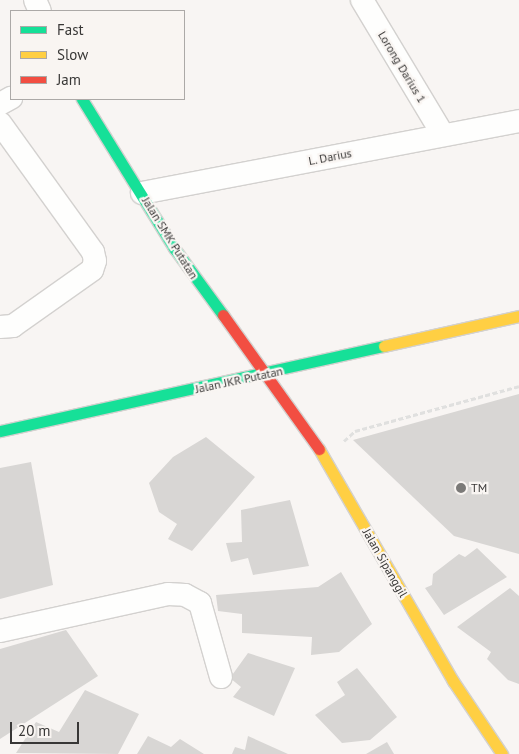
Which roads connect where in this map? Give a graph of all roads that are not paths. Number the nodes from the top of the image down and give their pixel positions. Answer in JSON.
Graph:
{"nodes":[{"id":1,"x":362,"y":0,"type":"edge"},
{"id":2,"x":83,"y":100,"type":"edge"},
{"id":3,"x":519,"y":121,"type":"edge"},
{"id":4,"x":0,"y":123,"type":"edge"},
{"id":5,"x":443,"y":135,"type":"junction"},
{"id":6,"x":142,"y":193,"type":"junction"},
{"id":7,"x":519,"y":316,"type":"edge"},
{"id":8,"x":519,"y":324,"type":"edge"},
{"id":9,"x":0,"y":327,"type":"edge"},
{"id":10,"x":478,"y":328,"type":"junction"},
{"id":11,"x":263,"y":374,"type":"junction"},
{"id":12,"x":0,"y":431,"type":"edge"},
{"id":13,"x":0,"y":631,"type":"edge"},
{"id":14,"x":221,"y":677,"type":"dead end"},
{"id":15,"x":502,"y":754,"type":"edge"}],
"edges":[{"from":1,"to":5,"type":"street","name":"Lorong Darius 1"},
{"from":2,"to":6,"type":"street","name":"Jalan SMK Putatan"},
{"from":3,"to":5,"type":"street","name":"L. Darius"},
{"from":4,"to":9,"type":"street"},
{"from":5,"to":6,"type":"street","name":"L. Darius"},
{"from":6,"to":11,"type":"street","name":"Jalan SMK Putatan"},
{"from":7,"to":10,"type":"street","name":"Jalan JKR Putatan"},
{"from":8,"to":10,"type":"street","name":"Jalan JKR Putatan"},
{"from":10,"to":11,"type":"street","name":"Jalan JKR Putatan"},
{"from":11,"to":12,"type":"street","name":"Jalan JKR Putatan"},
{"from":11,"to":15,"type":"street","name":"Jalan Sipanggil"},
{"from":13,"to":14,"type":"street"}]}
